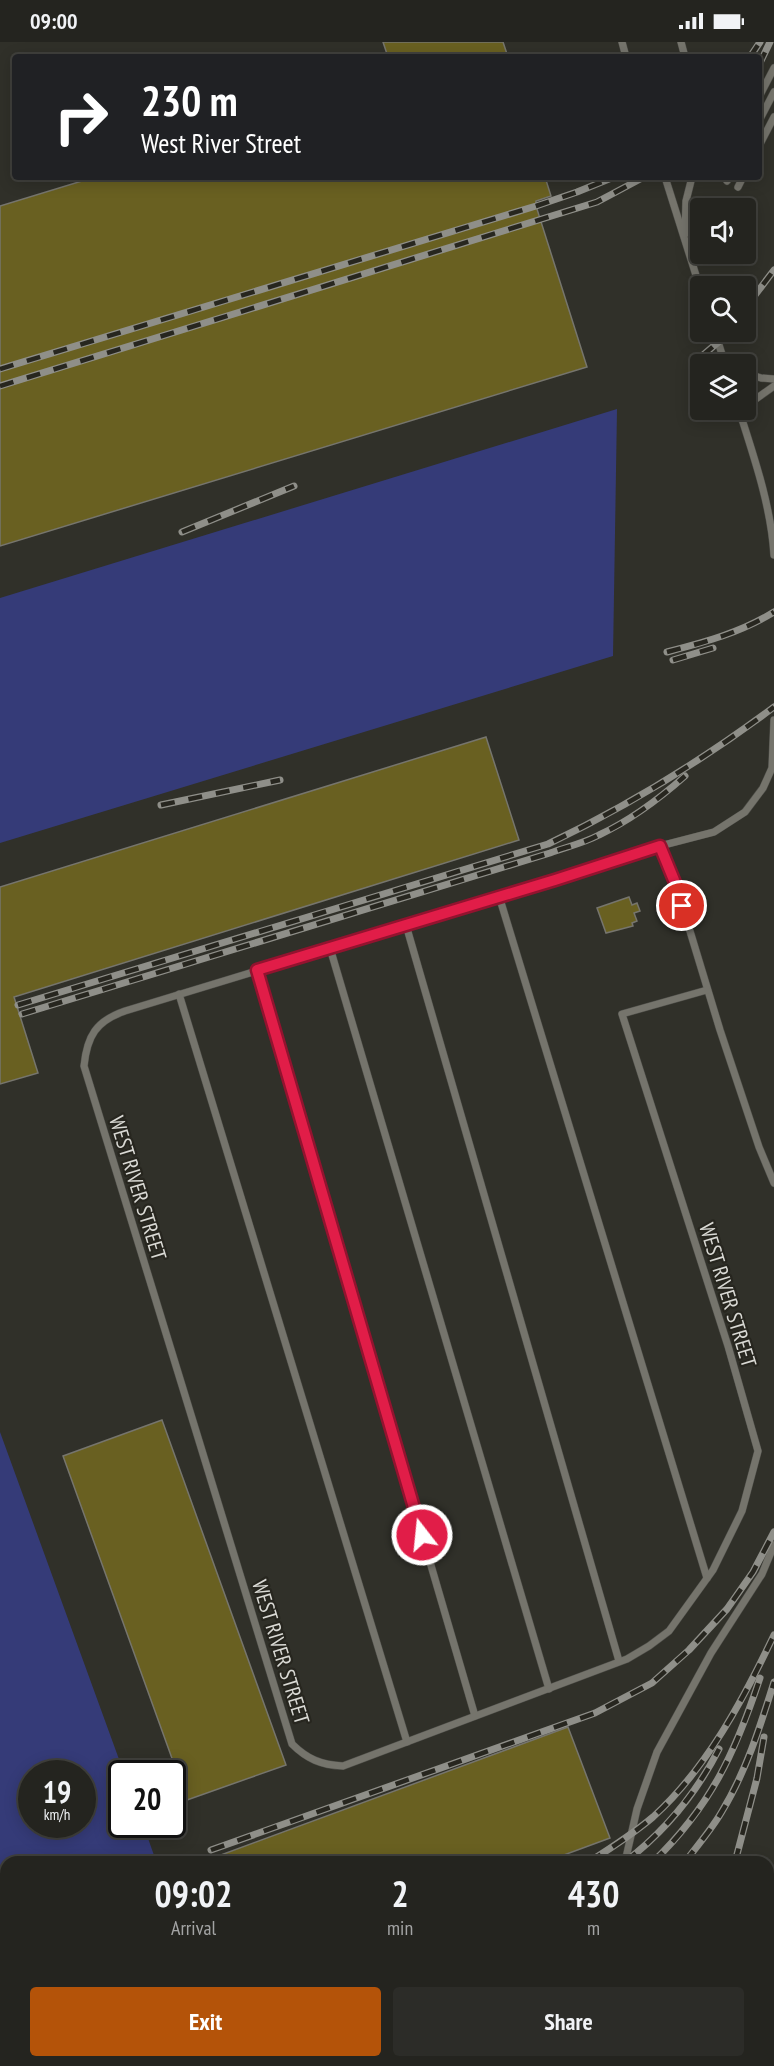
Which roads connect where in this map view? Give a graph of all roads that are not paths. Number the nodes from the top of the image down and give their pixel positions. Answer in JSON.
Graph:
{"nodes":[{"id":1,"x":774,"y":68,"type":"edge"},
{"id":2,"x":762,"y":91,"type":"edge"},
{"id":3,"x":774,"y":92,"type":"edge"},
{"id":4,"x":762,"y":115,"type":"edge"},
{"id":5,"x":774,"y":117,"type":"edge"},
{"id":6,"x":762,"y":140,"type":"edge"},
{"id":7,"x":666,"y":180,"type":"edge"},
{"id":8,"x":691,"y":180,"type":"edge"},
{"id":9,"x":742,"y":180,"type":"edge"},
{"id":10,"x":738,"y":187,"type":"dead end"},
{"id":11,"x":684,"y":238,"type":"junction"},
{"id":12,"x":696,"y":276,"type":"edge"},
{"id":13,"x":756,"y":377,"type":"edge"},
{"id":14,"x":774,"y":379,"type":"edge"},
{"id":15,"x":774,"y":386,"type":"edge"},
{"id":16,"x":756,"y":399,"type":"edge"},
{"id":17,"x":744,"y":420,"type":"edge"},
{"id":18,"x":774,"y":555,"type":"edge"},
{"id":19,"x":774,"y":720,"type":"edge"},
{"id":20,"x":660,"y":846,"type":"junction"},
{"id":21,"x":499,"y":896,"type":"junction"},
{"id":22,"x":406,"y":925,"type":"junction"},
{"id":23,"x":330,"y":948,"type":"junction"},
{"id":24,"x":257,"y":970,"type":"junction"},
{"id":25,"x":708,"y":990,"type":"junction"},
{"id":26,"x":179,"y":994,"type":"junction"},
{"id":27,"x":774,"y":1183,"type":"edge"},
{"id":28,"x":774,"y":1545,"type":"edge"},
{"id":29,"x":707,"y":1578,"type":"junction"},
{"id":30,"x":619,"y":1661,"type":"junction"},
{"id":31,"x":549,"y":1689,"type":"junction"},
{"id":32,"x":475,"y":1716,"type":"junction"},
{"id":33,"x":407,"y":1742,"type":"junction"},
{"id":34,"x":626,"y":1856,"type":"edge"}],
"edges":[{"from":1,"to":2,"type":"lane"},
{"from":3,"to":4,"type":"lane"},
{"from":5,"to":6,"type":"lane"},
{"from":7,"to":11,"type":"lane"},
{"from":8,"to":11,"type":"lane"},
{"from":9,"to":10,"type":"lane"},
{"from":11,"to":12,"type":"lane"},
{"from":13,"to":14,"type":"lane"},
{"from":15,"to":16,"type":"lane"},
{"from":17,"to":18,"type":"lane"},
{"from":19,"to":20,"type":"lane","name":"WEST RIVER STREET"},
{"from":20,"to":21,"type":"lane","name":"WEST RIVER STREET"},
{"from":20,"to":25,"type":"lane"},
{"from":21,"to":22,"type":"lane","name":"WEST RIVER STREET"},
{"from":21,"to":29,"type":"lane"},
{"from":22,"to":23,"type":"lane","name":"WEST RIVER STREET"},
{"from":22,"to":30,"type":"lane"},
{"from":23,"to":24,"type":"lane","name":"WEST RIVER STREET"},
{"from":23,"to":31,"type":"lane"},
{"from":24,"to":26,"type":"lane","name":"WEST RIVER STREET"},
{"from":24,"to":32,"type":"lane"},
{"from":25,"to":27,"type":"lane"},
{"from":25,"to":29,"type":"lane","name":"WEST RIVER STREET"},
{"from":26,"to":33,"type":"lane"},
{"from":26,"to":33,"type":"lane","name":"WEST RIVER STREET"},
{"from":28,"to":34,"type":"lane"},
{"from":29,"to":30,"type":"lane","name":"WEST RIVER STREET"},
{"from":30,"to":31,"type":"lane","name":"WEST RIVER STREET"},
{"from":31,"to":32,"type":"lane","name":"WEST RIVER STREET"},
{"from":32,"to":33,"type":"lane","name":"WEST RIVER STREET"}]}
